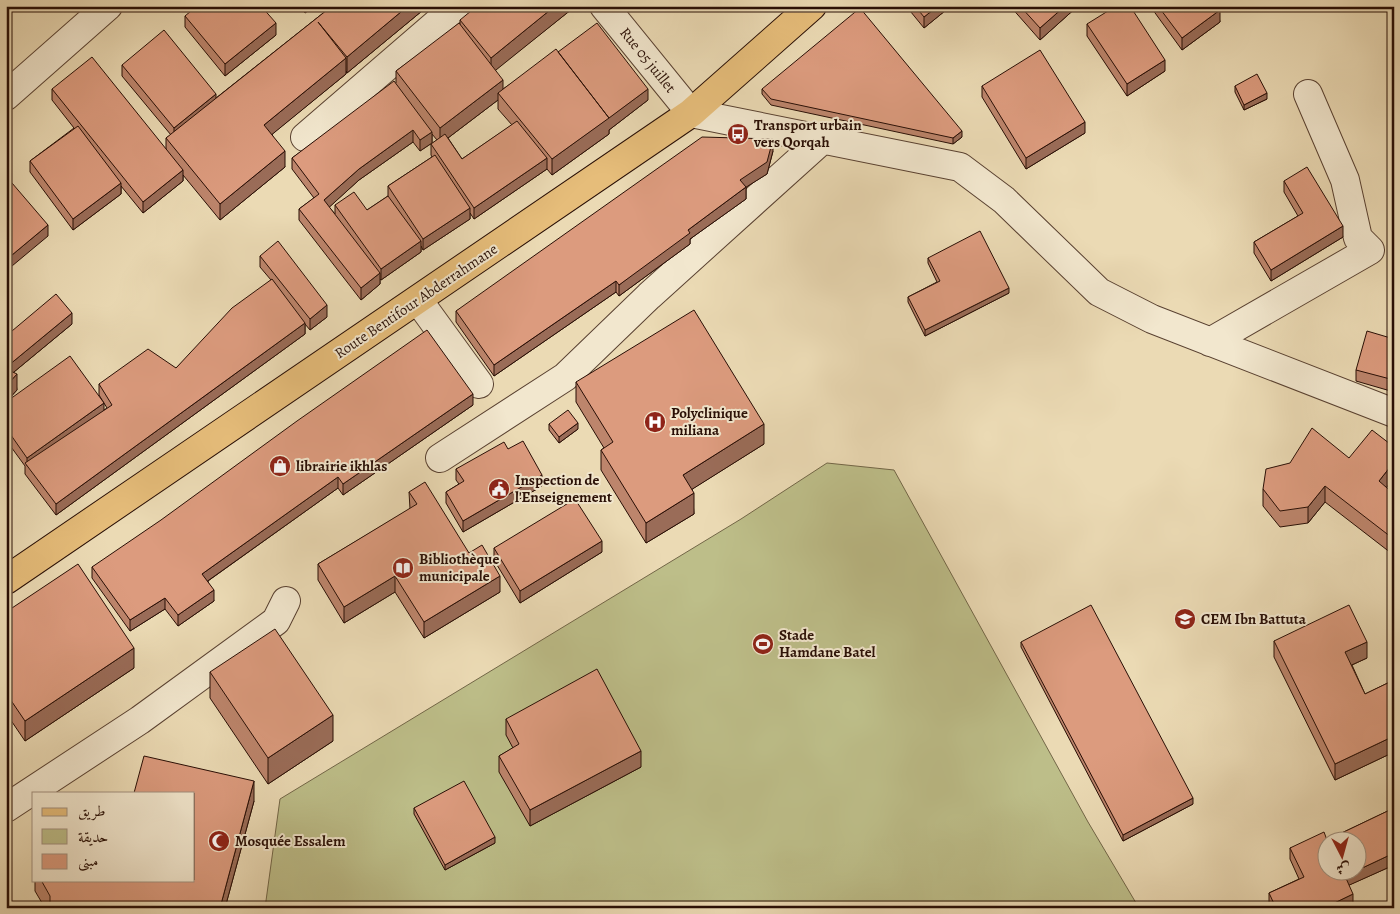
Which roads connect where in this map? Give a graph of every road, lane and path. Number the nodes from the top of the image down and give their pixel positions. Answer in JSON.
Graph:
{"nodes":[{"id":1,"x":108,"y":6,"type":"edge"},
{"id":2,"x":457,"y":6,"type":"edge"},
{"id":3,"x":604,"y":6,"type":"edge"},
{"id":4,"x":812,"y":6,"type":"edge"},
{"id":5,"x":1308,"y":94,"type":"dead end"},
{"id":6,"x":6,"y":96,"type":"edge"},
{"id":7,"x":691,"y":114,"type":"junction"},
{"id":8,"x":305,"y":137,"type":"dead end"},
{"id":9,"x":824,"y":138,"type":"junction"},
{"id":10,"x":418,"y":300,"type":"junction"},
{"id":11,"x":1210,"y":342,"type":"junction"},
{"id":12,"x":479,"y":384,"type":"dead end"},
{"id":13,"x":1394,"y":413,"type":"edge"},
{"id":14,"x":440,"y":458,"type":"dead end"},
{"id":15,"x":6,"y":580,"type":"edge"},
{"id":16,"x":286,"y":601,"type":"dead end"},
{"id":17,"x":6,"y":808,"type":"edge"}],
"edges":[{"from":1,"to":6,"type":"street"},
{"from":2,"to":8,"type":"street"},
{"from":3,"to":7,"type":"street","name":"Rue 05 juillet"},
{"from":4,"to":7,"type":"main road","name":"Route Bentifour Abderrahmane"},
{"from":5,"to":11,"type":"street"},
{"from":7,"to":9,"type":"street"},
{"from":7,"to":10,"type":"main road","name":"Route Bentifour Abderrahmane"},
{"from":9,"to":11,"type":"street"},
{"from":9,"to":14,"type":"street"},
{"from":10,"to":12,"type":"street"},
{"from":10,"to":15,"type":"main road","name":"Route Bentifour Abderrahmane"},
{"from":11,"to":13,"type":"street"},
{"from":16,"to":17,"type":"street"}]}
